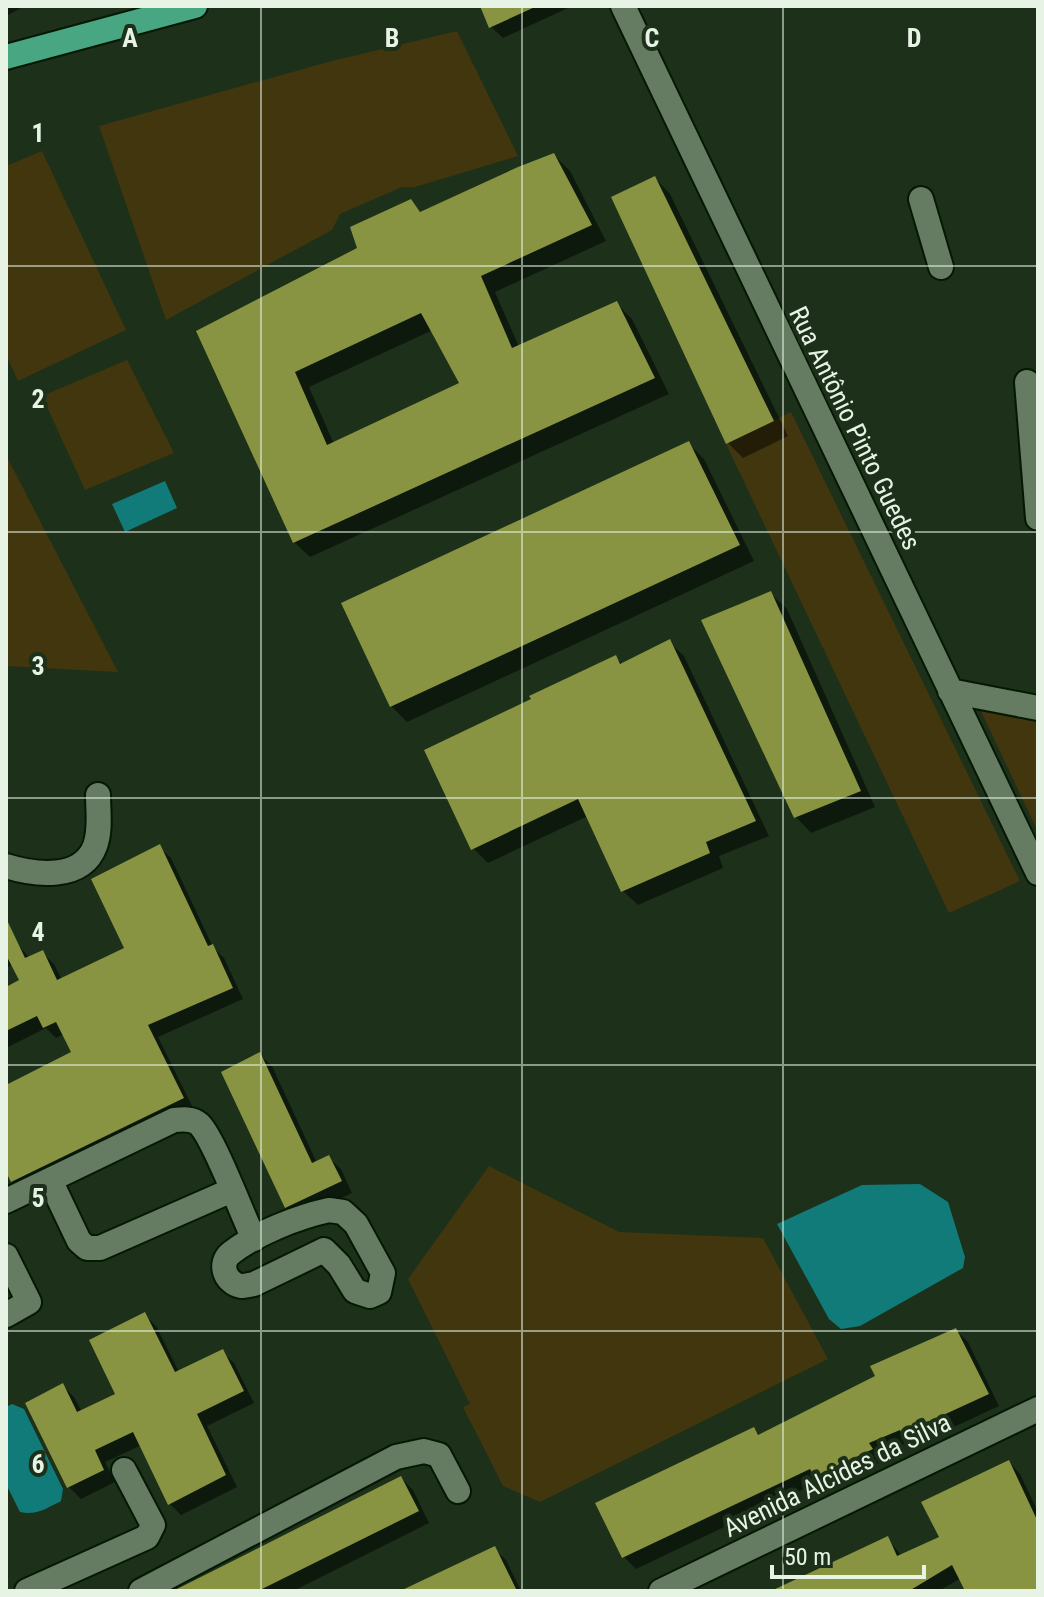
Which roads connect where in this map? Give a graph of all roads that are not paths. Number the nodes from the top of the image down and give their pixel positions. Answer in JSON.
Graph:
{"nodes":[{"id":1,"x":195,"y":6,"type":"edge"},
{"id":2,"x":623,"y":6,"type":"edge"},
{"id":3,"x":6,"y":57,"type":"edge"},
{"id":4,"x":921,"y":199,"type":"dead end"},
{"id":5,"x":941,"y":267,"type":"dead end"},
{"id":6,"x":1027,"y":382,"type":"dead end"},
{"id":7,"x":1038,"y":518,"type":"edge"},
{"id":8,"x":950,"y":691,"type":"junction"},
{"id":9,"x":1038,"y":708,"type":"edge"},
{"id":10,"x":98,"y":795,"type":"dead end"},
{"id":11,"x":6,"y":866,"type":"edge"},
{"id":12,"x":1038,"y":873,"type":"edge"},
{"id":13,"x":50,"y":1180,"type":"junction"},
{"id":14,"x":232,"y":1190,"type":"junction"},
{"id":15,"x":6,"y":1201,"type":"edge"},
{"id":16,"x":254,"y":1239,"type":"junction"},
{"id":17,"x":6,"y":1256,"type":"edge"},
{"id":18,"x":6,"y":1315,"type":"edge"},
{"id":19,"x":1038,"y":1409,"type":"edge"},
{"id":20,"x":124,"y":1470,"type":"dead end"},
{"id":21,"x":458,"y":1491,"type":"dead end"},
{"id":22,"x":27,"y":1591,"type":"edge"},
{"id":23,"x":141,"y":1591,"type":"edge"},
{"id":24,"x":661,"y":1591,"type":"edge"}],
"edges":[{"from":1,"to":3,"type":"main road"},
{"from":2,"to":8,"type":"street","name":"Rua Antônio Pinto Guedes"},
{"from":4,"to":5,"type":"street"},
{"from":6,"to":7,"type":"street"},
{"from":8,"to":9,"type":"street"},
{"from":8,"to":12,"type":"street","name":"Rua Antônio Pinto Guedes"},
{"from":10,"to":11,"type":"street"},
{"from":13,"to":14,"type":"street"},
{"from":13,"to":14,"type":"street"},
{"from":13,"to":15,"type":"street"},
{"from":14,"to":16,"type":"street"},
{"from":16,"to":16,"type":"street"},
{"from":17,"to":18,"type":"street"},
{"from":19,"to":24,"type":"street","name":"Avenida Alcides da Silva"},
{"from":20,"to":22,"type":"street"},
{"from":21,"to":23,"type":"street"}]}
